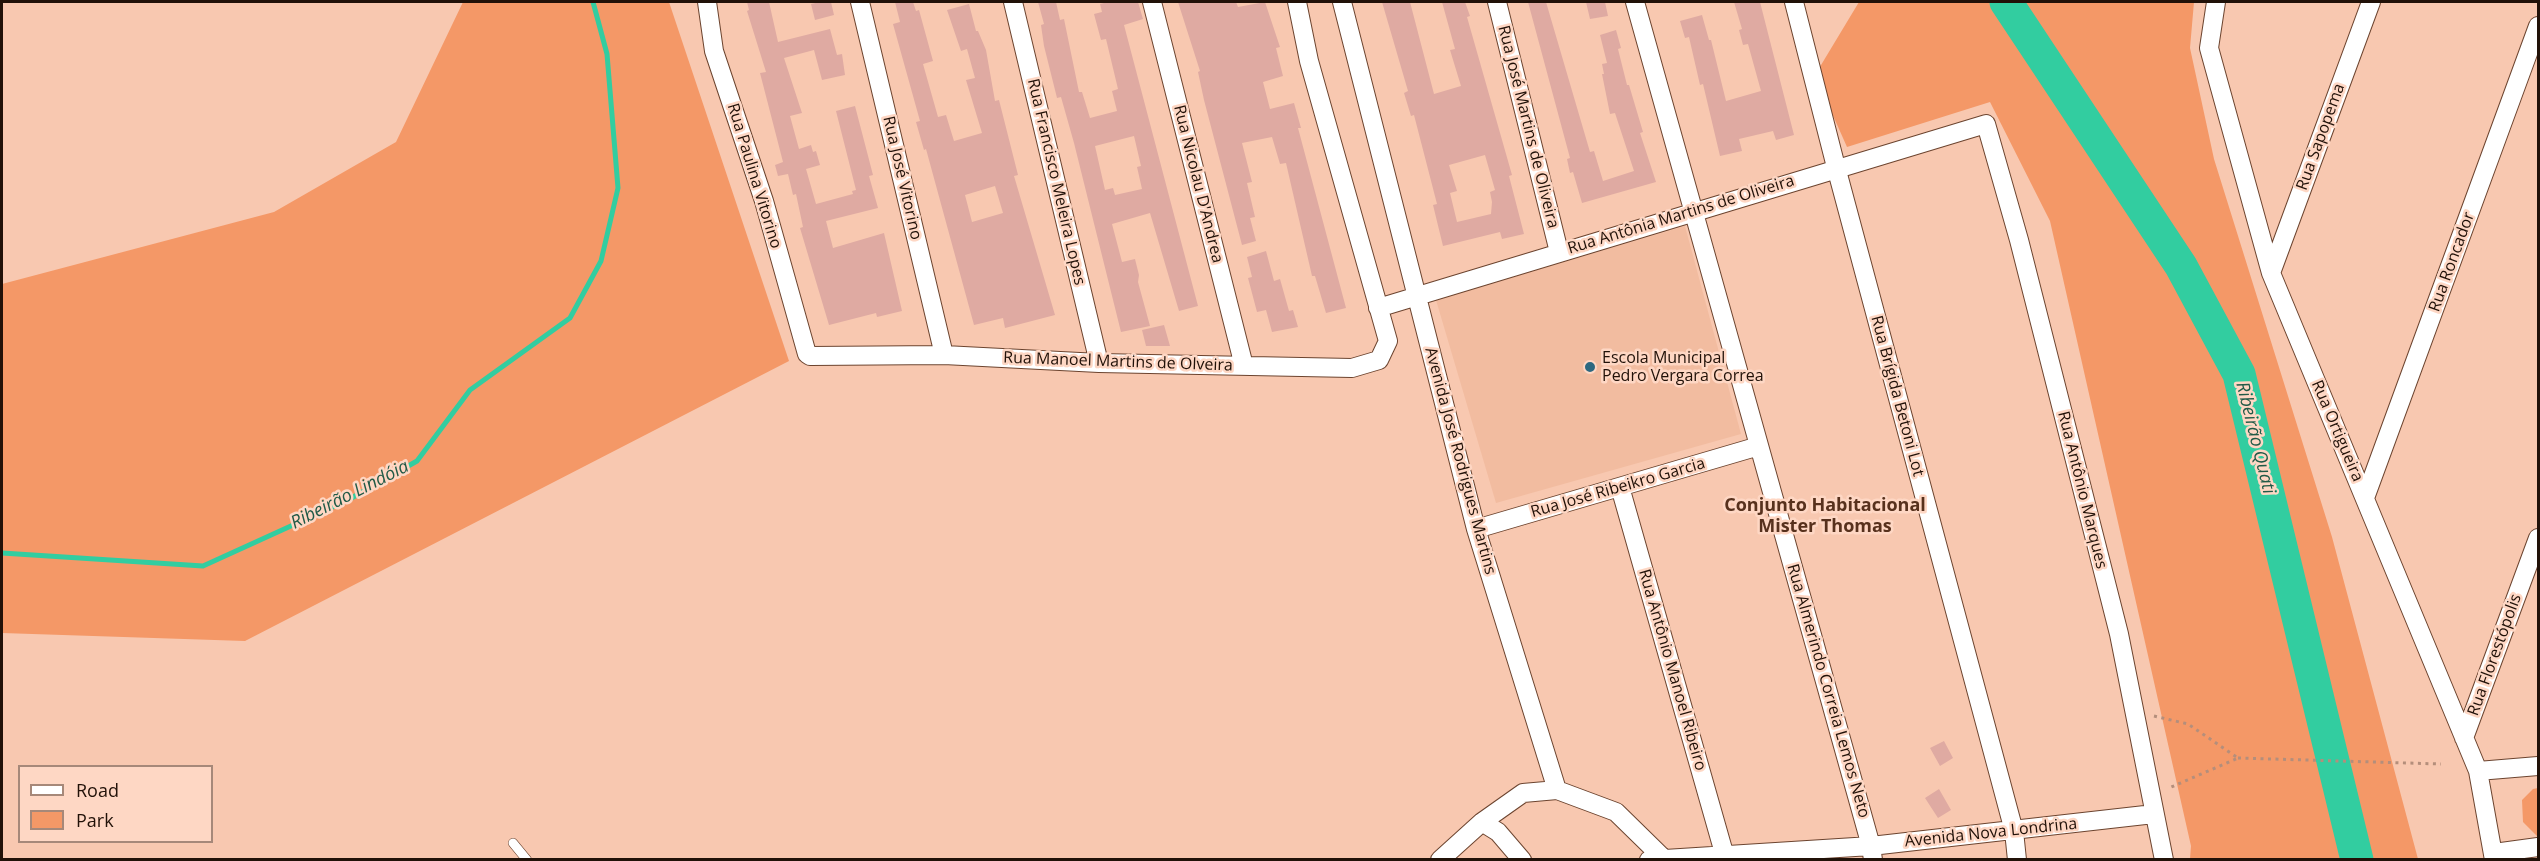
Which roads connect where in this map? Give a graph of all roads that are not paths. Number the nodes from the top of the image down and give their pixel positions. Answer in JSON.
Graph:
{"nodes":[{"id":1,"x":707,"y":2,"type":"edge"},
{"id":2,"x":860,"y":2,"type":"edge"},
{"id":3,"x":1013,"y":2,"type":"edge"},
{"id":4,"x":1152,"y":2,"type":"edge"},
{"id":5,"x":1297,"y":2,"type":"edge"},
{"id":6,"x":1342,"y":2,"type":"edge"},
{"id":7,"x":1497,"y":2,"type":"edge"},
{"id":8,"x":1635,"y":2,"type":"edge"},
{"id":9,"x":1794,"y":2,"type":"edge"},
{"id":10,"x":2216,"y":2,"type":"edge"},
{"id":11,"x":2371,"y":2,"type":"edge"},
{"id":12,"x":2538,"y":26,"type":"edge"},
{"id":13,"x":1986,"y":124,"type":"joint"},
{"id":14,"x":1836,"y":167,"type":"junction"},
{"id":15,"x":1693,"y":211,"type":"junction"},
{"id":16,"x":1559,"y":252,"type":"junction"},
{"id":17,"x":2271,"y":273,"type":"junction"},
{"id":18,"x":1417,"y":295,"type":"junction"},
{"id":19,"x":1378,"y":308,"type":"junction"},
{"id":20,"x":805,"y":349,"type":"joint"},
{"id":21,"x":944,"y":355,"type":"junction"},
{"id":22,"x":1099,"y":363,"type":"junction"},
{"id":23,"x":1244,"y":366,"type":"junction"},
{"id":24,"x":1759,"y":446,"type":"junction"},
{"id":25,"x":1620,"y":487,"type":"junction"},
{"id":26,"x":2365,"y":498,"type":"junction"},
{"id":27,"x":1476,"y":529,"type":"junction"},
{"id":28,"x":2538,"y":538,"type":"edge"},
{"id":29,"x":2464,"y":738,"type":"junction"},
{"id":30,"x":2538,"y":766,"type":"edge"},
{"id":31,"x":2478,"y":771,"type":"junction"},
{"id":32,"x":1557,"y":790,"type":"junction"},
{"id":33,"x":2154,"y":814,"type":"junction"},
{"id":34,"x":1482,"y":822,"type":"junction"},
{"id":35,"x":2014,"y":831,"type":"junction"},
{"id":36,"x":513,"y":843,"type":"dead end"},
{"id":37,"x":2538,"y":847,"type":"edge"},
{"id":38,"x":1724,"y":853,"type":"junction"},
{"id":39,"x":1872,"y":853,"type":"edge"},
{"id":40,"x":2494,"y":856,"type":"edge"},
{"id":41,"x":1660,"y":859,"type":"edge"},
{"id":42,"x":527,"y":860,"type":"edge"},
{"id":43,"x":1440,"y":860,"type":"edge"},
{"id":44,"x":1522,"y":860,"type":"edge"},
{"id":45,"x":2016,"y":860,"type":"edge"},
{"id":46,"x":2164,"y":860,"type":"edge"}],
"edges":[{"from":1,"to":20,"type":"street","name":"Rua Paulina Vitorino"},
{"from":2,"to":21,"type":"street","name":"Rua José Vitorino"},
{"from":3,"to":22,"type":"street","name":"Rua Francisco Meleira Lopes"},
{"from":4,"to":23,"type":"street","name":"Rua Nicolau D'Andrea"},
{"from":5,"to":19,"type":"street"},
{"from":6,"to":18,"type":"street","name":"Avenida José Rodrigues Martins"},
{"from":7,"to":16,"type":"street","name":"Rua José Martins de Oliveira"},
{"from":8,"to":15,"type":"street","name":"Rua Almerindo Correia Lemos Neto"},
{"from":9,"to":14,"type":"street","name":"Rua Brígida Betoni Lot"},
{"from":10,"to":17,"type":"street","name":"Rua Ortigueira"},
{"from":11,"to":17,"type":"street","name":"Rua Sapopema"},
{"from":12,"to":26,"type":"street","name":"Rua Roncador"},
{"from":13,"to":14,"type":"street","name":"Rua Antônia Martins de Oliveira"},
{"from":13,"to":33,"type":"street","name":"Rua Antônio Marques"},
{"from":14,"to":15,"type":"street","name":"Rua Antônia Martins de Oliveira"},
{"from":14,"to":35,"type":"street","name":"Rua Brígida Betoni Lot"},
{"from":15,"to":16,"type":"street","name":"Rua Antônia Martins de Oliveira"},
{"from":15,"to":24,"type":"street","name":"Rua Almerindo Correia Lemos Neto"},
{"from":16,"to":18,"type":"street","name":"Rua Antônia Martins de Oliveira"},
{"from":17,"to":26,"type":"street","name":"Rua Ortigueira"},
{"from":18,"to":19,"type":"street","name":"Rua Antônia Martins de Oliveira"},
{"from":18,"to":27,"type":"street","name":"Avenida José Rodrigues Martins"},
{"from":19,"to":23,"type":"street","name":"Rua Manoel Martins de Olveira"},
{"from":20,"to":21,"type":"street","name":"Rua Manoel Martins de Olveira"},
{"from":21,"to":22,"type":"street","name":"Rua Manoel Martins de Olveira"},
{"from":22,"to":23,"type":"street","name":"Rua Manoel Martins de Olveira"},
{"from":24,"to":25,"type":"street","name":"Rua José Ribeikro Garcia"},
{"from":24,"to":39,"type":"street","name":"Rua Almerindo Correia Lemos Neto"},
{"from":25,"to":27,"type":"street","name":"Rua José Ribeikro Garcia"},
{"from":25,"to":38,"type":"street","name":"Rua Antônio Manoel Ribeiro"},
{"from":26,"to":29,"type":"street","name":"Rua Ortigueira"},
{"from":27,"to":32,"type":"street","name":"Avenida José Rodrigues Martins"},
{"from":28,"to":29,"type":"street","name":"Rua Florestópolis"},
{"from":29,"to":31,"type":"street","name":"Rua Ortigueira"},
{"from":30,"to":31,"type":"street"},
{"from":31,"to":40,"type":"street","name":"Rua Ortigueira"},
{"from":32,"to":34,"type":"street"},
{"from":32,"to":41,"type":"street"},
{"from":33,"to":35,"type":"street","name":"Avenida Nova Londrina"},
{"from":33,"to":46,"type":"street","name":"Rua Antônio Marques"},
{"from":34,"to":43,"type":"street"},
{"from":34,"to":44,"type":"street"},
{"from":35,"to":39,"type":"street","name":"Avenida Nova Londrina"},
{"from":35,"to":45,"type":"street","name":"Rua Brígida Betoni Lot"},
{"from":36,"to":42,"type":"lane"},
{"from":37,"to":40,"type":"street"},
{"from":38,"to":39,"type":"street","name":"Avenida Nova Londrina"},
{"from":38,"to":41,"type":"street","name":"Avenida Nova Londrina"}]}
